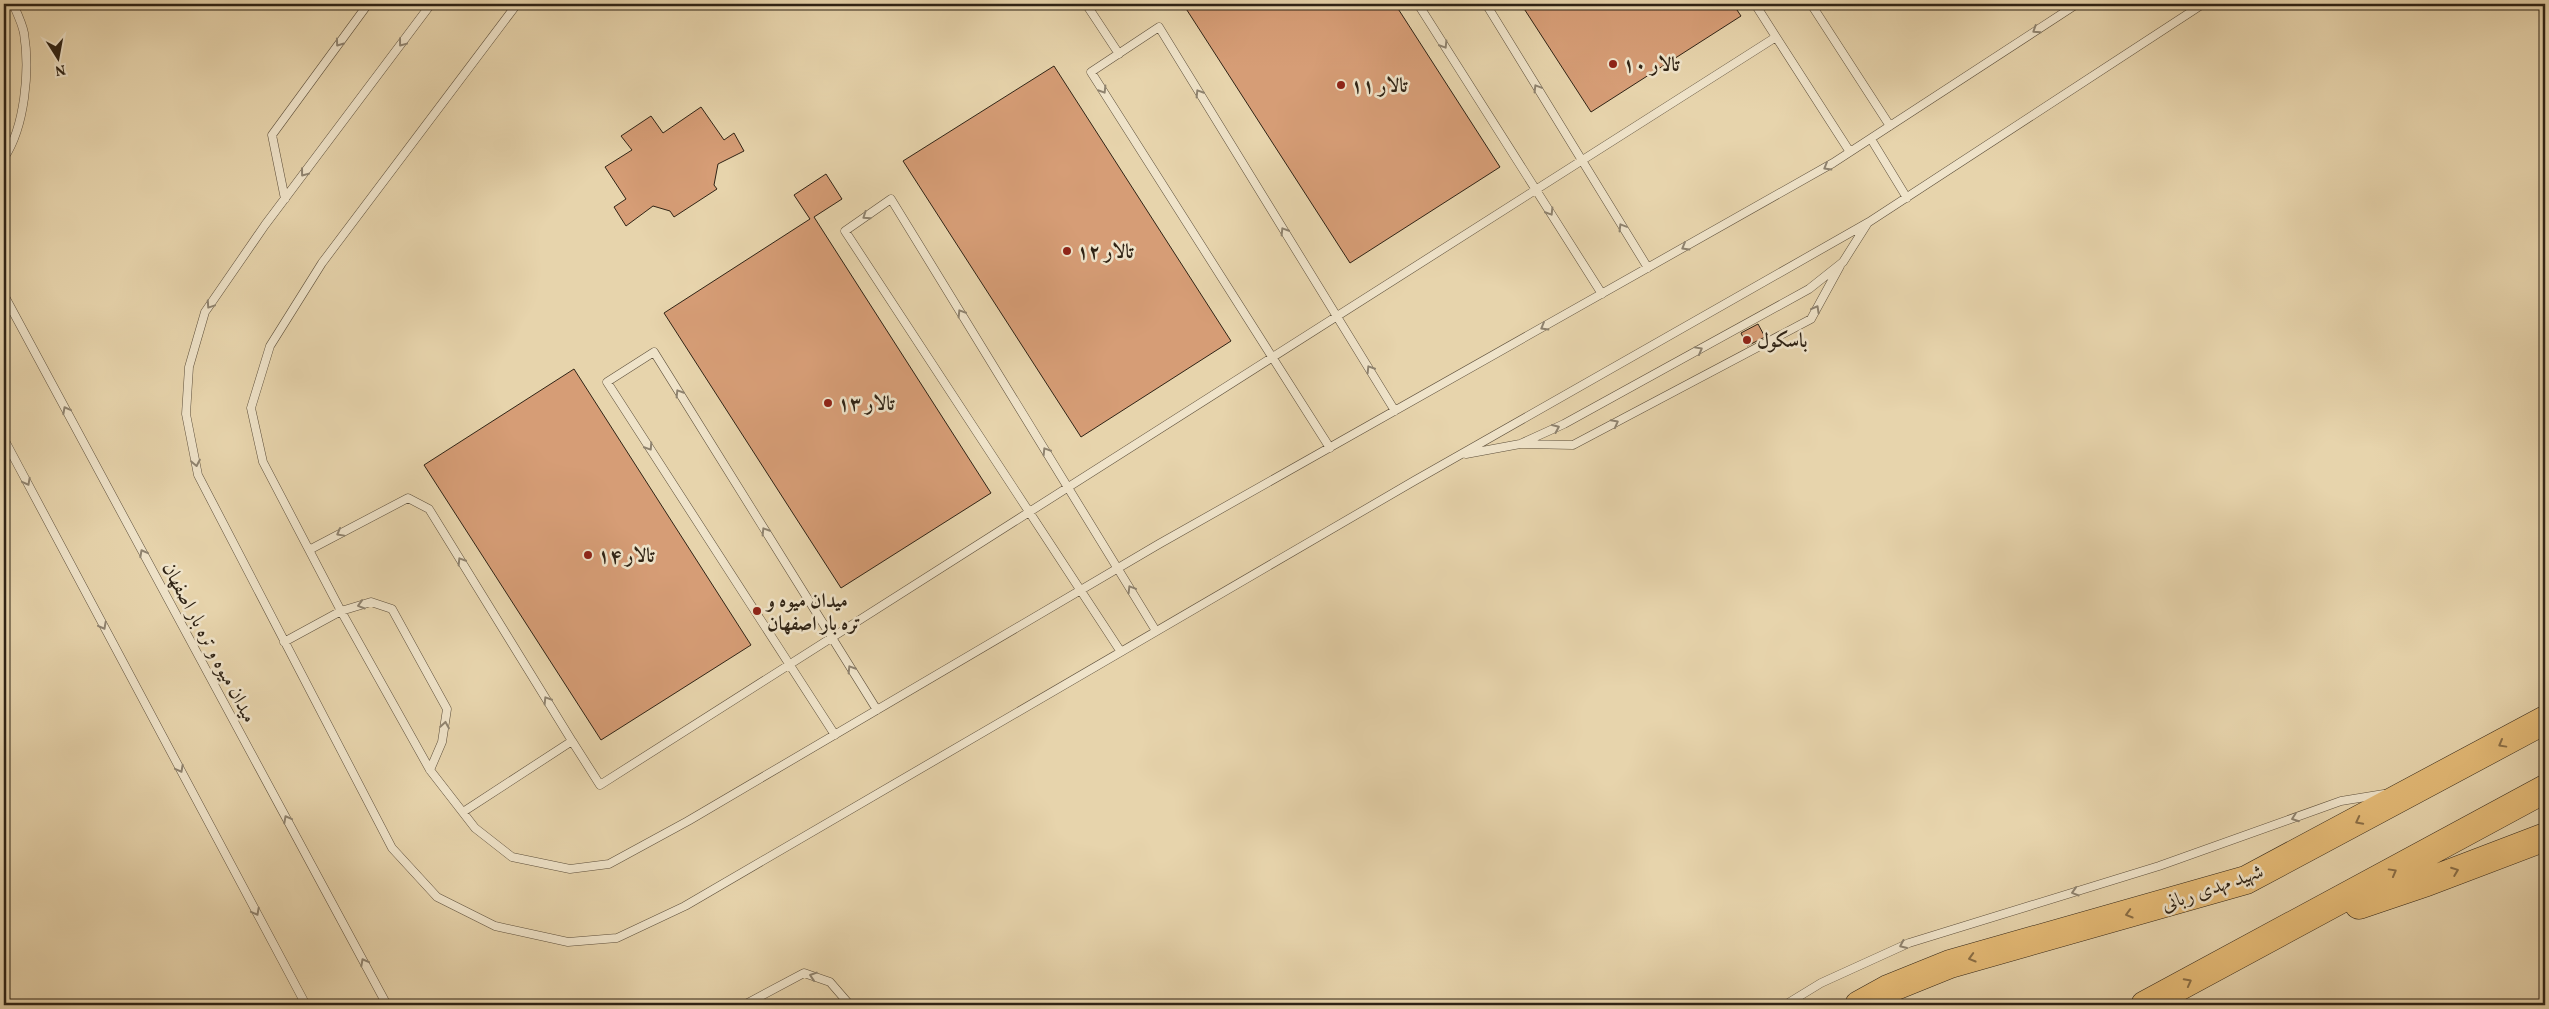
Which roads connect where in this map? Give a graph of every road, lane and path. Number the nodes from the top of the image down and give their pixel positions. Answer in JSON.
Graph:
{"nodes":[{"id":1,"x":13,"y":4,"type":"edge"},
{"id":2,"x":368,"y":4,"type":"edge"},
{"id":3,"x":431,"y":4,"type":"edge"},
{"id":4,"x":517,"y":4,"type":"edge"},
{"id":5,"x":1086,"y":4,"type":"edge"},
{"id":6,"x":1418,"y":4,"type":"edge"},
{"id":7,"x":1486,"y":4,"type":"edge"},
{"id":8,"x":1755,"y":4,"type":"edge"},
{"id":9,"x":1812,"y":4,"type":"edge"},
{"id":10,"x":2058,"y":4,"type":"edge"},
{"id":11,"x":2077,"y":4,"type":"edge"},
{"id":12,"x":2203,"y":4,"type":"edge"},
{"id":13,"x":2064,"y":12,"type":"junction"},
{"id":14,"x":1776,"y":37,"type":"junction"},
{"id":15,"x":1118,"y":54,"type":"junction"},
{"id":16,"x":1890,"y":126,"type":"junction"},
{"id":17,"x":1871,"y":139,"type":"junction"},
{"id":18,"x":1850,"y":152,"type":"junction"},
{"id":19,"x":4,"y":158,"type":"edge"},
{"id":20,"x":1582,"y":161,"type":"junction"},
{"id":21,"x":1536,"y":190,"type":"junction"},
{"id":22,"x":1907,"y":198,"type":"junction"},
{"id":23,"x":285,"y":199,"type":"junction"},
{"id":24,"x":1869,"y":222,"type":"junction"},
{"id":25,"x":1843,"y":262,"type":"junction"},
{"id":26,"x":1648,"y":268,"type":"junction"},
{"id":27,"x":1602,"y":294,"type":"junction"},
{"id":28,"x":4,"y":295,"type":"edge"},
{"id":29,"x":1337,"y":316,"type":"junction"},
{"id":30,"x":1273,"y":357,"type":"junction"},
{"id":31,"x":1395,"y":411,"type":"junction"},
{"id":32,"x":4,"y":439,"type":"edge"},
{"id":33,"x":1520,"y":444,"type":"junction"},
{"id":34,"x":1330,"y":448,"type":"junction"},
{"id":35,"x":6,"y":450,"type":"edge"},
{"id":36,"x":1459,"y":455,"type":"junction"},
{"id":37,"x":1068,"y":487,"type":"junction"},
{"id":38,"x":1030,"y":512,"type":"junction"},
{"id":39,"x":309,"y":550,"type":"junction"},
{"id":40,"x":1118,"y":568,"type":"junction"},
{"id":41,"x":1081,"y":590,"type":"junction"},
{"id":42,"x":341,"y":611,"type":"junction"},
{"id":43,"x":1156,"y":631,"type":"junction"},
{"id":44,"x":831,"y":638,"type":"junction"},
{"id":45,"x":284,"y":642,"type":"junction"},
{"id":46,"x":1120,"y":652,"type":"junction"},
{"id":47,"x":789,"y":664,"type":"junction"},
{"id":48,"x":877,"y":710,"type":"junction"},
{"id":49,"x":2545,"y":720,"type":"edge"},
{"id":50,"x":835,"y":735,"type":"junction"},
{"id":51,"x":572,"y":741,"type":"junction"},
{"id":52,"x":430,"y":770,"type":"junction"},
{"id":53,"x":2422,"y":788,"type":"junction"},
{"id":54,"x":2545,"y":789,"type":"edge"},
{"id":55,"x":462,"y":812,"type":"junction"},
{"id":56,"x":2545,"y":837,"type":"edge"},
{"id":57,"x":2293,"y":926,"type":"junction"},
{"id":58,"x":306,"y":1005,"type":"edge"},
{"id":59,"x":387,"y":1005,"type":"edge"},
{"id":60,"x":744,"y":1005,"type":"edge"},
{"id":61,"x":850,"y":1005,"type":"edge"},
{"id":62,"x":1785,"y":1005,"type":"edge"},
{"id":63,"x":1859,"y":1005,"type":"edge"},
{"id":64,"x":2145,"y":1005,"type":"edge"}],
"edges":[{"from":1,"to":19,"type":"lane"},
{"from":2,"to":23,"type":"lane","one_way":true},
{"from":3,"to":23,"type":"lane","one_way":true},
{"from":4,"to":39,"type":"lane"},
{"from":5,"to":15,"type":"lane"},
{"from":6,"to":21,"type":"lane","one_way":true},
{"from":20,"to":7,"type":"lane","one_way":true},
{"from":8,"to":14,"type":"lane"},
{"from":9,"to":16,"type":"lane"},
{"from":10,"to":13,"type":"lane"},
{"from":11,"to":13,"type":"lane"},
{"from":12,"to":22,"type":"lane"},
{"from":13,"to":16,"type":"lane","one_way":true},
{"from":14,"to":18,"type":"lane"},
{"from":14,"to":20,"type":"lane"},
{"from":29,"to":15,"type":"lane","one_way":true},
{"from":15,"to":30,"type":"lane","one_way":true},
{"from":16,"to":17,"type":"lane"},
{"from":17,"to":18,"type":"lane"},
{"from":17,"to":22,"type":"lane"},
{"from":18,"to":26,"type":"lane","one_way":true},
{"from":20,"to":21,"type":"lane"},
{"from":26,"to":20,"type":"lane","one_way":true},
{"from":21,"to":27,"type":"lane","one_way":true},
{"from":21,"to":29,"type":"lane"},
{"from":22,"to":24,"type":"lane"},
{"from":23,"to":45,"type":"lane","one_way":true},
{"from":24,"to":25,"type":"lane"},
{"from":24,"to":36,"type":"lane"},
{"from":33,"to":25,"type":"lane","one_way":true},
{"from":33,"to":25,"type":"lane","one_way":true},
{"from":26,"to":27,"type":"lane"},
{"from":27,"to":31,"type":"lane","one_way":true},
{"from":59,"to":28,"type":"lane","name":"میدان میوه و تره بار اصفهان","one_way":true},
{"from":29,"to":30,"type":"lane"},
{"from":31,"to":29,"type":"lane","one_way":true},
{"from":30,"to":34,"type":"lane"},
{"from":30,"to":37,"type":"lane"},
{"from":31,"to":34,"type":"lane"},
{"from":32,"to":35,"type":"lane"},
{"from":33,"to":36,"type":"lane"},
{"from":34,"to":40,"type":"lane"},
{"from":35,"to":58,"type":"lane","one_way":true},
{"from":36,"to":43,"type":"lane"},
{"from":37,"to":38,"type":"lane"},
{"from":37,"to":38,"type":"lane","one_way":true},
{"from":37,"to":40,"type":"lane"},
{"from":38,"to":41,"type":"lane"},
{"from":38,"to":44,"type":"lane"},
{"from":39,"to":42,"type":"lane"},
{"from":51,"to":39,"type":"lane","one_way":true},
{"from":40,"to":41,"type":"lane"},
{"from":43,"to":40,"type":"lane","one_way":true},
{"from":41,"to":46,"type":"lane"},
{"from":41,"to":48,"type":"lane"},
{"from":42,"to":45,"type":"lane"},
{"from":42,"to":52,"type":"lane"},
{"from":52,"to":42,"type":"lane","one_way":true},
{"from":43,"to":46,"type":"lane"},
{"from":44,"to":47,"type":"lane"},
{"from":44,"to":47,"type":"lane","one_way":true},
{"from":48,"to":44,"type":"lane","one_way":true},
{"from":45,"to":46,"type":"lane"},
{"from":47,"to":50,"type":"lane"},
{"from":47,"to":51,"type":"lane"},
{"from":48,"to":50,"type":"lane"},
{"from":49,"to":53,"type":"highway","name":"شهید مهدی ربانی","one_way":true},
{"from":50,"to":55,"type":"lane"},
{"from":51,"to":55,"type":"lane"},
{"from":52,"to":55,"type":"lane"},
{"from":53,"to":62,"type":"lane","one_way":true},
{"from":53,"to":63,"type":"highway","name":"شهید مهدی ربانی","one_way":true},
{"from":57,"to":54,"type":"highway","one_way":true},
{"from":57,"to":56,"type":"highway","one_way":true},
{"from":64,"to":57,"type":"highway","one_way":true},
{"from":61,"to":60,"type":"lane","one_way":true}]}
